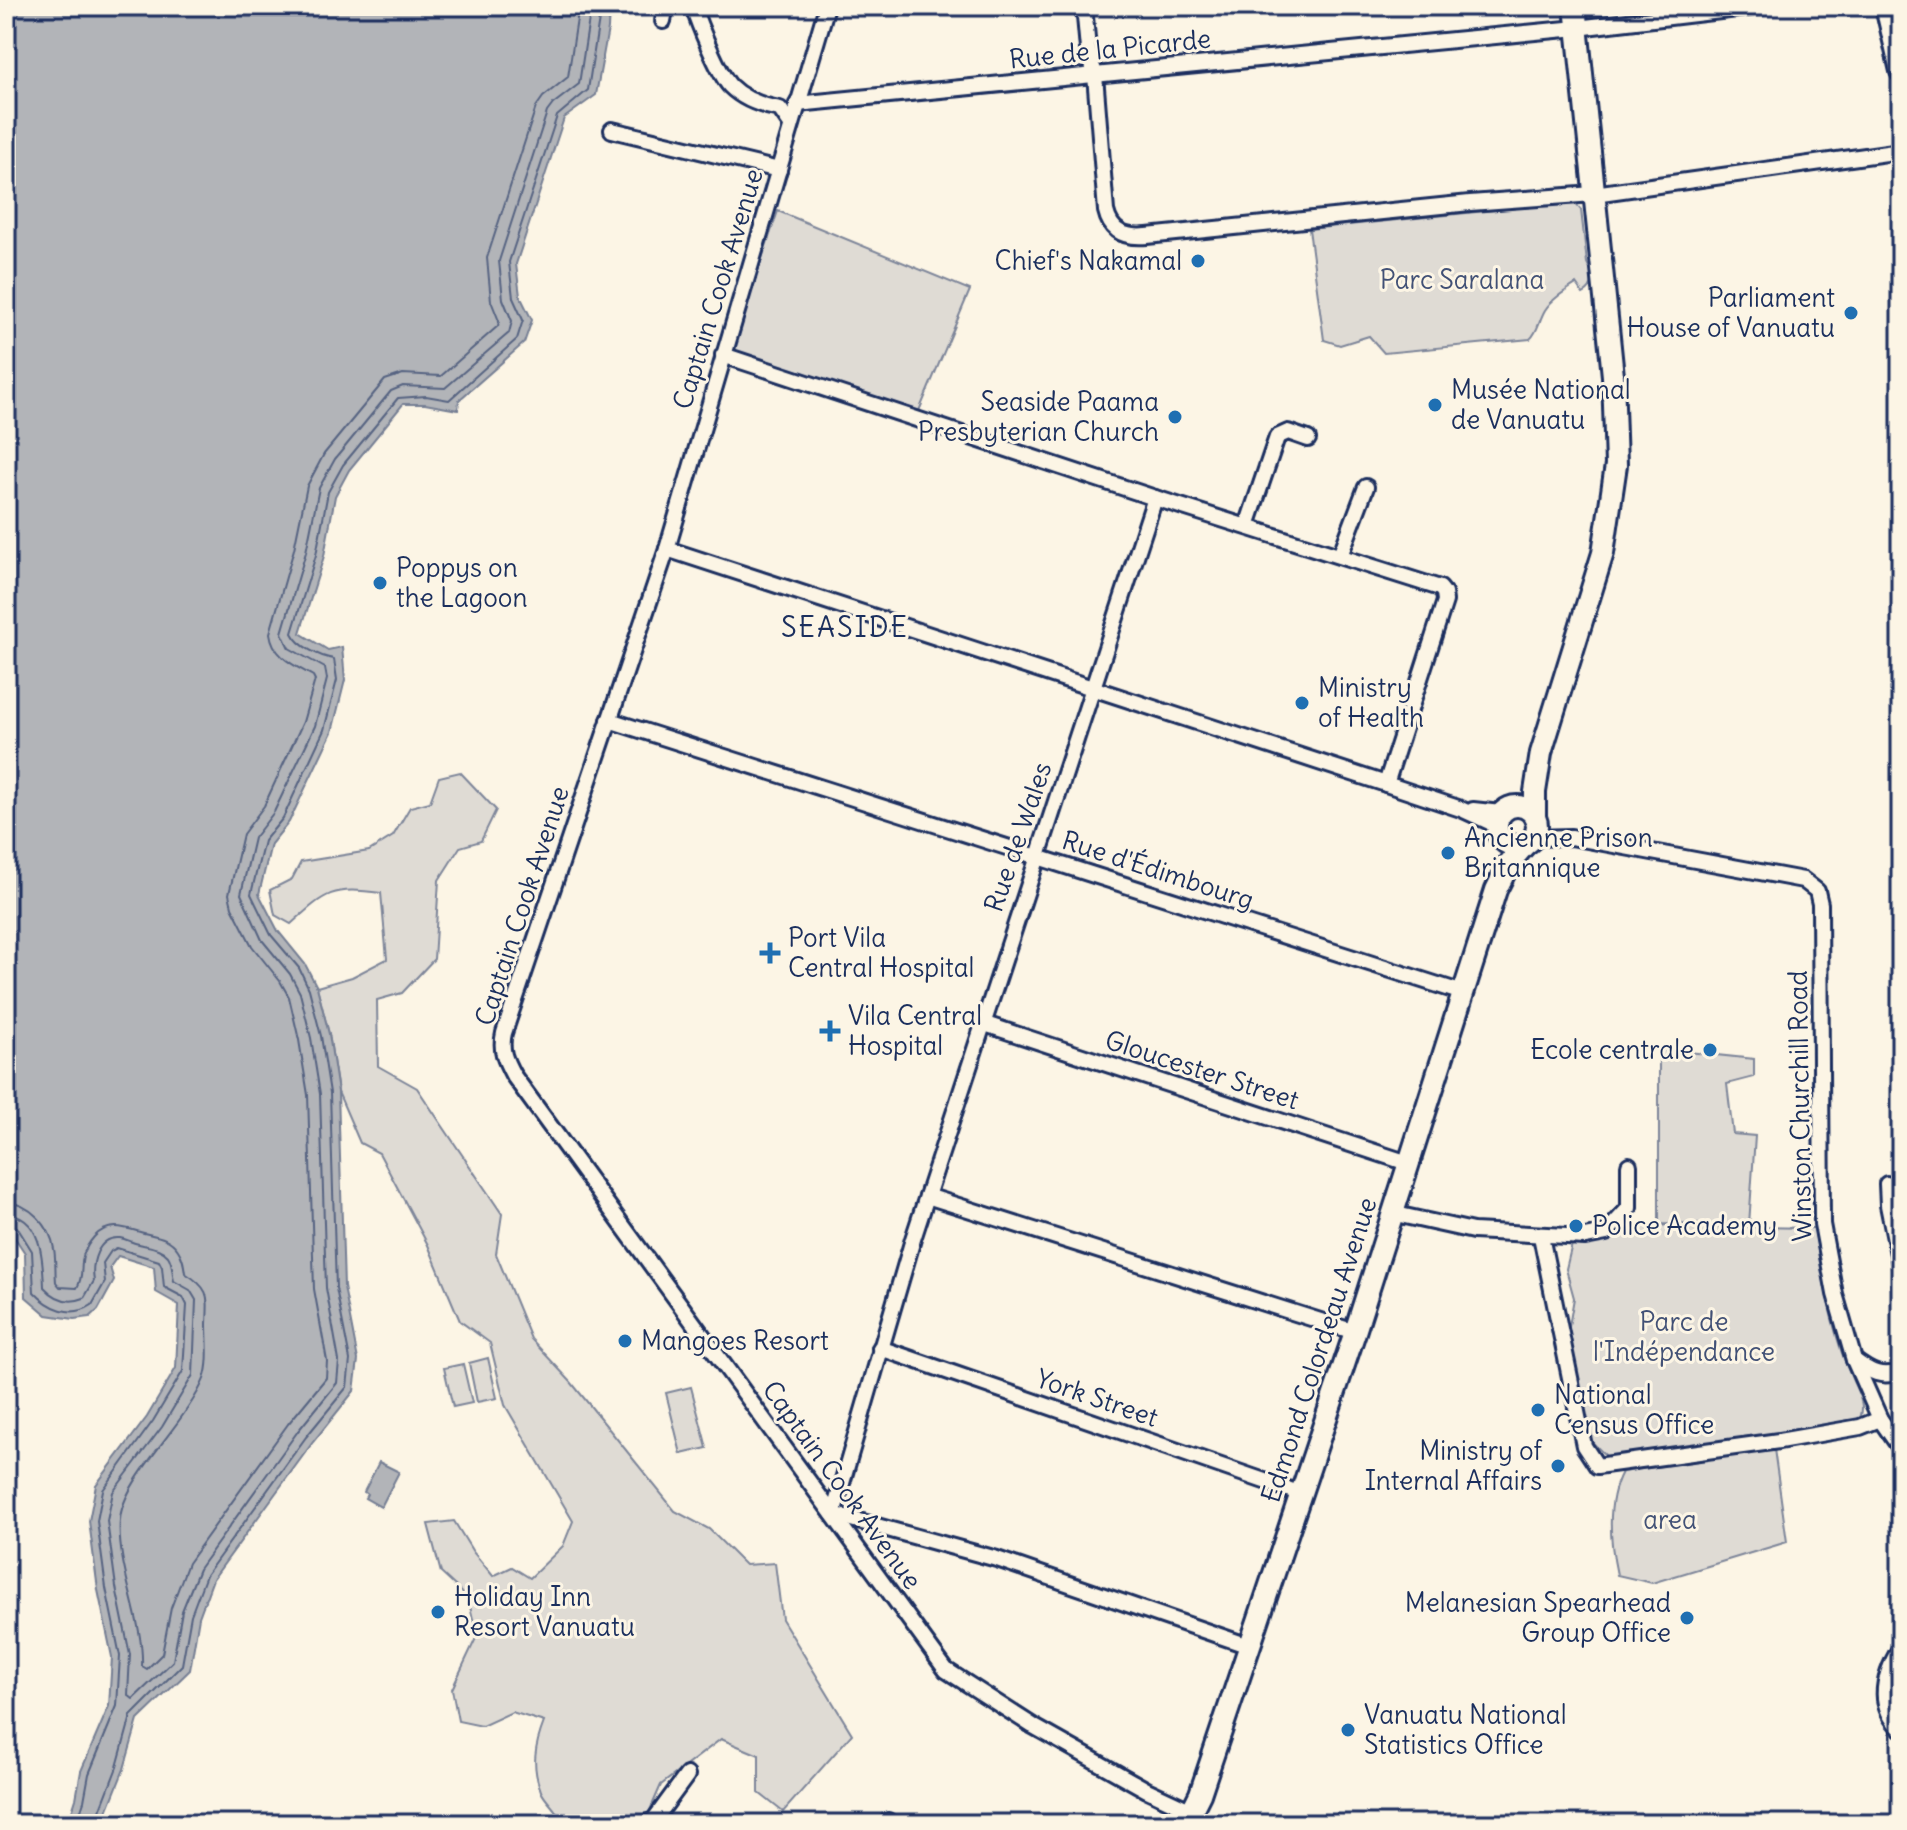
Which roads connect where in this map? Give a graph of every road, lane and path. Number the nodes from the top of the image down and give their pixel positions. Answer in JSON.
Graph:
{"nodes":[{"id":1,"x":666,"y":6,"type":"edge"},
{"id":2,"x":693,"y":6,"type":"edge"},
{"id":3,"x":827,"y":6,"type":"edge"},
{"id":4,"x":1084,"y":6,"type":"edge"},
{"id":5,"x":1575,"y":6,"type":"edge"},
{"id":6,"x":1763,"y":6,"type":"edge"},
{"id":7,"x":1886,"y":6,"type":"edge"},
{"id":8,"x":663,"y":21,"type":"dead end"},
{"id":9,"x":1577,"y":28,"type":"junction"},
{"id":10,"x":1901,"y":71,"type":"edge"},
{"id":11,"x":1095,"y":75,"type":"junction"},
{"id":12,"x":797,"y":104,"type":"junction"},
{"id":13,"x":791,"y":125,"type":"junction"},
{"id":14,"x":612,"y":130,"type":"dead end"},
{"id":15,"x":1901,"y":151,"type":"edge"},
{"id":16,"x":779,"y":170,"type":"junction"},
{"id":17,"x":1594,"y":194,"type":"junction"},
{"id":18,"x":723,"y":355,"type":"junction"},
{"id":19,"x":1308,"y":439,"type":"dead end"},
{"id":20,"x":1366,"y":487,"type":"dead end"},
{"id":21,"x":1155,"y":498,"type":"junction"},
{"id":22,"x":1247,"y":526,"type":"junction"},
{"id":23,"x":667,"y":549,"type":"junction"},
{"id":24,"x":1340,"y":556,"type":"junction"},
{"id":25,"x":1094,"y":687,"type":"junction"},
{"id":26,"x":609,"y":720,"type":"junction"},
{"id":27,"x":1541,"y":753,"type":"junction"},
{"id":28,"x":1386,"y":784,"type":"junction"},
{"id":29,"x":1502,"y":821,"type":"junction"},
{"id":30,"x":1533,"y":831,"type":"junction"},
{"id":31,"x":1036,"y":856,"type":"junction"},
{"id":32,"x":1496,"y":890,"type":"junction"},
{"id":33,"x":1463,"y":993,"type":"junction"},
{"id":34,"x":982,"y":1023,"type":"junction"},
{"id":35,"x":1408,"y":1163,"type":"junction"},
{"id":36,"x":1629,"y":1165,"type":"dead end"},
{"id":37,"x":1887,"y":1184,"type":"dead end"},
{"id":38,"x":927,"y":1196,"type":"junction"},
{"id":39,"x":1391,"y":1213,"type":"junction"},
{"id":40,"x":1541,"y":1236,"type":"junction"},
{"id":41,"x":1901,"y":1269,"type":"edge"},
{"id":42,"x":1355,"y":1332,"type":"junction"},
{"id":43,"x":880,"y":1348,"type":"junction"},
{"id":44,"x":1854,"y":1360,"type":"junction"},
{"id":45,"x":1901,"y":1371,"type":"edge"},
{"id":46,"x":1880,"y":1419,"type":"junction"},
{"id":47,"x":1901,"y":1449,"type":"edge"},
{"id":48,"x":1299,"y":1493,"type":"junction"},
{"id":49,"x":833,"y":1514,"type":"junction"},
{"id":50,"x":1249,"y":1646,"type":"junction"},
{"id":51,"x":1901,"y":1647,"type":"edge"},
{"id":52,"x":1901,"y":1729,"type":"edge"},
{"id":53,"x":687,"y":1775,"type":"dead end"},
{"id":54,"x":1188,"y":1818,"type":"edge"},
{"id":55,"x":644,"y":1824,"type":"edge"}],
"edges":[{"from":1,"to":8,"type":"street"},
{"from":2,"to":13,"type":"street"},
{"from":3,"to":12,"type":"street","name":"Captain Cook Avenue"},
{"from":4,"to":11,"type":"street"},
{"from":5,"to":9,"type":"street"},
{"from":6,"to":9,"type":"street","name":"Rue de la Picarde"},
{"from":7,"to":10,"type":"street"},
{"from":9,"to":11,"type":"street","name":"Rue de la Picarde"},
{"from":9,"to":17,"type":"street"},
{"from":11,"to":12,"type":"street","name":"Rue de la Picarde"},
{"from":11,"to":17,"type":"street"},
{"from":12,"to":13,"type":"street","name":"Captain Cook Avenue"},
{"from":13,"to":16,"type":"street","name":"Captain Cook Avenue"},
{"from":14,"to":16,"type":"street"},
{"from":15,"to":17,"type":"street"},
{"from":16,"to":18,"type":"street","name":"Captain Cook Avenue"},
{"from":17,"to":27,"type":"street"},
{"from":18,"to":21,"type":"street"},
{"from":18,"to":23,"type":"street","name":"Captain Cook Avenue"},
{"from":19,"to":22,"type":"street"},
{"from":20,"to":24,"type":"street"},
{"from":21,"to":22,"type":"street"},
{"from":21,"to":25,"type":"street","name":"Rue de Wales"},
{"from":22,"to":24,"type":"street"},
{"from":23,"to":25,"type":"street"},
{"from":23,"to":26,"type":"street","name":"Captain Cook Avenue"},
{"from":24,"to":28,"type":"street"},
{"from":25,"to":28,"type":"street"},
{"from":25,"to":31,"type":"street","name":"Rue de Wales"},
{"from":26,"to":31,"type":"street","name":"Rue d'Édimbourg"},
{"from":26,"to":49,"type":"street","name":"Captain Cook Avenue"},
{"from":27,"to":29,"type":"street"},
{"from":27,"to":30,"type":"street"},
{"from":28,"to":29,"type":"street"},
{"from":29,"to":30,"type":"street"},
{"from":29,"to":30,"type":"street"},
{"from":29,"to":32,"type":"street"},
{"from":30,"to":32,"type":"street"},
{"from":30,"to":44,"type":"street","name":"Winston Churchill Road"},
{"from":31,"to":33,"type":"street","name":"Rue d'Édimbourg"},
{"from":31,"to":34,"type":"street","name":"Rue de Wales"},
{"from":32,"to":33,"type":"street","name":"Edmond Colordeau Avenue"},
{"from":33,"to":35,"type":"street","name":"Edmond Colordeau Avenue"},
{"from":34,"to":35,"type":"street","name":"Gloucester Street"},
{"from":34,"to":38,"type":"street","name":"Rue de Wales"},
{"from":35,"to":39,"type":"street","name":"Edmond Colordeau Avenue"},
{"from":36,"to":40,"type":"street"},
{"from":37,"to":41,"type":"street"},
{"from":38,"to":42,"type":"street"},
{"from":38,"to":43,"type":"street","name":"Rue de Wales"},
{"from":39,"to":40,"type":"street"},
{"from":39,"to":42,"type":"street","name":"Edmond Colordeau Avenue"},
{"from":40,"to":46,"type":"street"},
{"from":42,"to":48,"type":"street","name":"Edmond Colordeau Avenue"},
{"from":43,"to":48,"type":"street","name":"York Street"},
{"from":43,"to":49,"type":"street","name":"Rue de Wales"},
{"from":44,"to":45,"type":"street"},
{"from":44,"to":46,"type":"street","name":"Winston Churchill Road"},
{"from":46,"to":47,"type":"street","name":"Winston Churchill Road"},
{"from":48,"to":50,"type":"street","name":"Edmond Colordeau Avenue"},
{"from":49,"to":50,"type":"street"},
{"from":49,"to":54,"type":"street","name":"Captain Cook Avenue"},
{"from":50,"to":54,"type":"street","name":"Edmond Colordeau Avenue"},
{"from":51,"to":52,"type":"street"},
{"from":53,"to":55,"type":"street"}]}
